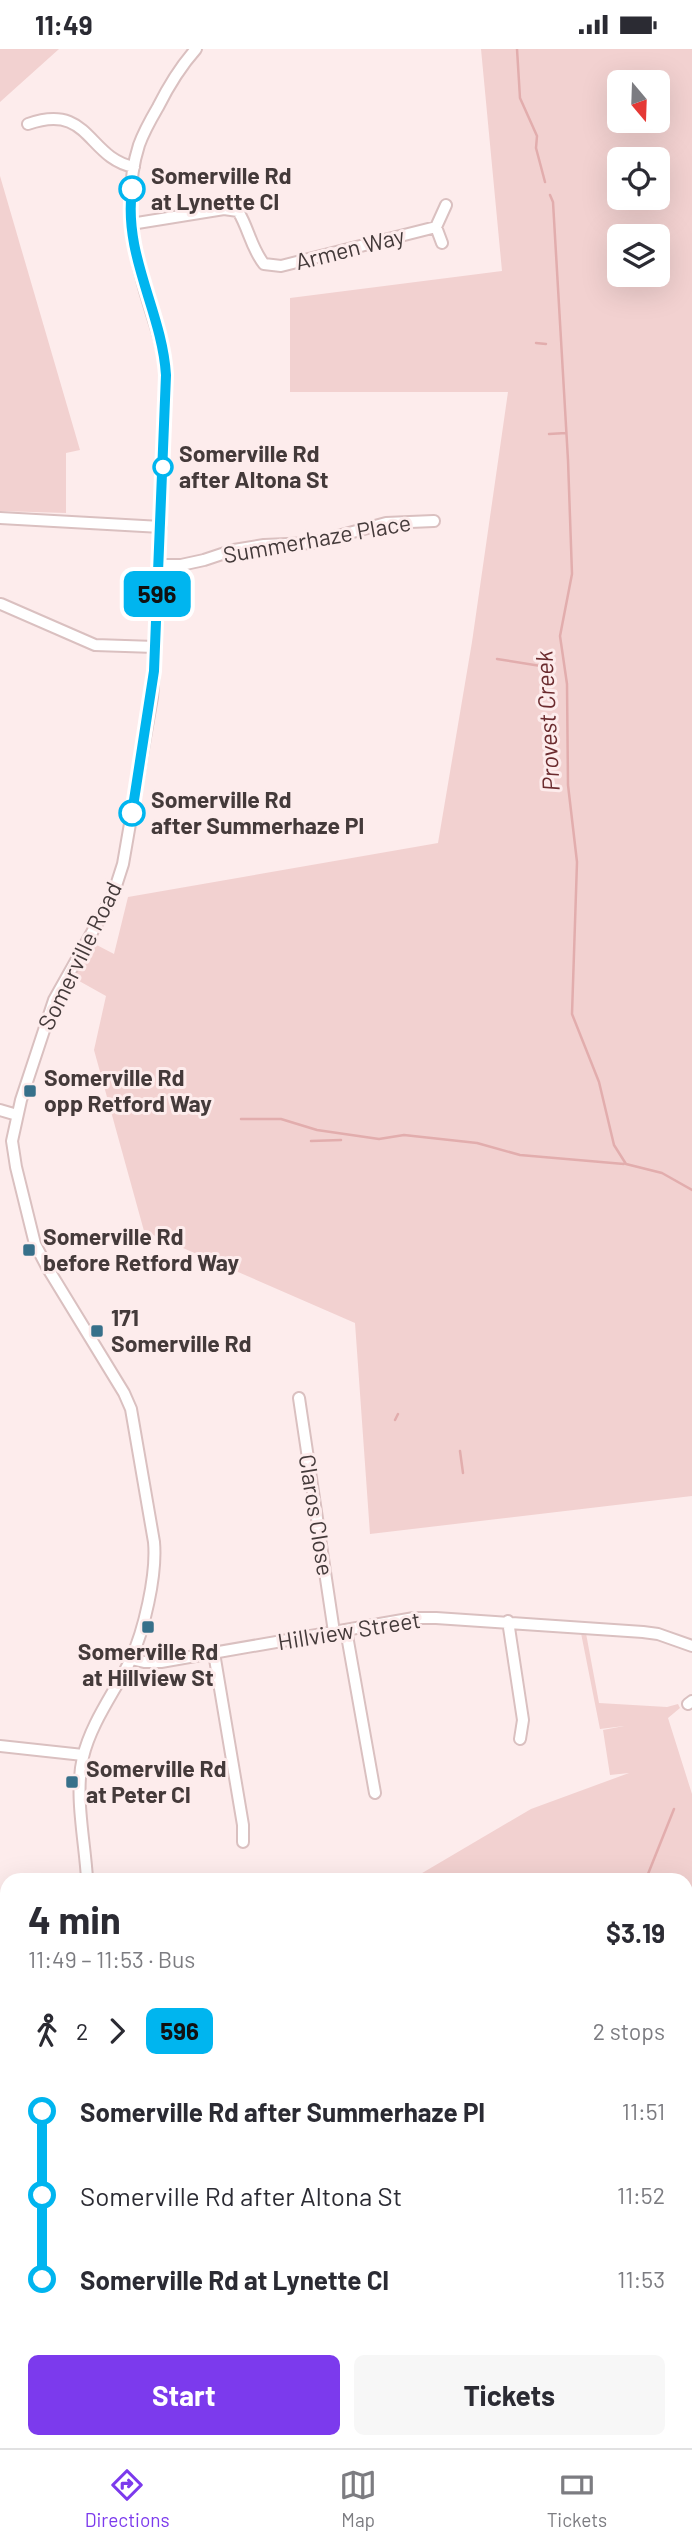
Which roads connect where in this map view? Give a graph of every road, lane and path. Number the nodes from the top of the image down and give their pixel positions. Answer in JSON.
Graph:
{"nodes":[{"id":1,"x":196,"y":49,"type":"edge"},
{"id":2,"x":29,"y":124,"type":"dead end"},
{"id":3,"x":134,"y":167,"type":"junction"},
{"id":4,"x":446,"y":205,"type":"dead end"},
{"id":5,"x":131,"y":224,"type":"junction"},
{"id":6,"x":436,"y":227,"type":"junction"},
{"id":7,"x":442,"y":243,"type":"dead end"},
{"id":8,"x":0,"y":518,"type":"edge"},
{"id":9,"x":434,"y":521,"type":"dead end"},
{"id":10,"x":160,"y":527,"type":"junction"},
{"id":11,"x":158,"y":565,"type":"junction"},
{"id":12,"x":1,"y":604,"type":"edge"},
{"id":13,"x":155,"y":647,"type":"junction"},
{"id":14,"x":0,"y":1110,"type":"edge"},
{"id":15,"x":17,"y":1115,"type":"junction"},
{"id":16,"x":299,"y":1398,"type":"dead end"},
{"id":17,"x":508,"y":1621,"type":"junction"},
{"id":18,"x":340,"y":1631,"type":"junction"},
{"id":19,"x":692,"y":1646,"type":"edge"},
{"id":20,"x":214,"y":1653,"type":"junction"},
{"id":21,"x":131,"y":1659,"type":"junction"},
{"id":22,"x":520,"y":1739,"type":"dead end"},
{"id":23,"x":0,"y":1746,"type":"edge"},
{"id":24,"x":83,"y":1755,"type":"junction"},
{"id":25,"x":374,"y":1793,"type":"dead end"},
{"id":26,"x":243,"y":1842,"type":"dead end"},
{"id":27,"x":87,"y":1873,"type":"edge"}],
"edges":[{"from":1,"to":3,"type":"street","name":"Somerville Road"},
{"from":2,"to":3,"type":"street"},
{"from":3,"to":5,"type":"street","name":"Somerville Road"},
{"from":4,"to":6,"type":"street","name":"Armen Way"},
{"from":5,"to":6,"type":"street","name":"Armen Way"},
{"from":5,"to":10,"type":"street","name":"Somerville Road"},
{"from":6,"to":7,"type":"street","name":"Armen Way"},
{"from":8,"to":10,"type":"street"},
{"from":9,"to":11,"type":"street","name":"Summerhaze Place"},
{"from":10,"to":11,"type":"street","name":"Somerville Road"},
{"from":11,"to":13,"type":"street","name":"Somerville Road"},
{"from":12,"to":13,"type":"street"},
{"from":13,"to":15,"type":"street","name":"Somerville Road"},
{"from":14,"to":15,"type":"street"},
{"from":15,"to":21,"type":"street","name":"Somerville Road"},
{"from":16,"to":18,"type":"street","name":"Claros Close"},
{"from":17,"to":18,"type":"street","name":"Hillview Street"},
{"from":17,"to":19,"type":"street","name":"Hillview Street"},
{"from":17,"to":22,"type":"street"},
{"from":18,"to":20,"type":"street","name":"Hillview Street"},
{"from":18,"to":25,"type":"street","name":"Claros Close"},
{"from":20,"to":21,"type":"street","name":"Hillview Street"},
{"from":20,"to":26,"type":"street"},
{"from":21,"to":24,"type":"street","name":"Somerville Road"},
{"from":23,"to":24,"type":"street"},
{"from":24,"to":27,"type":"street","name":"Somerville Road"}]}
